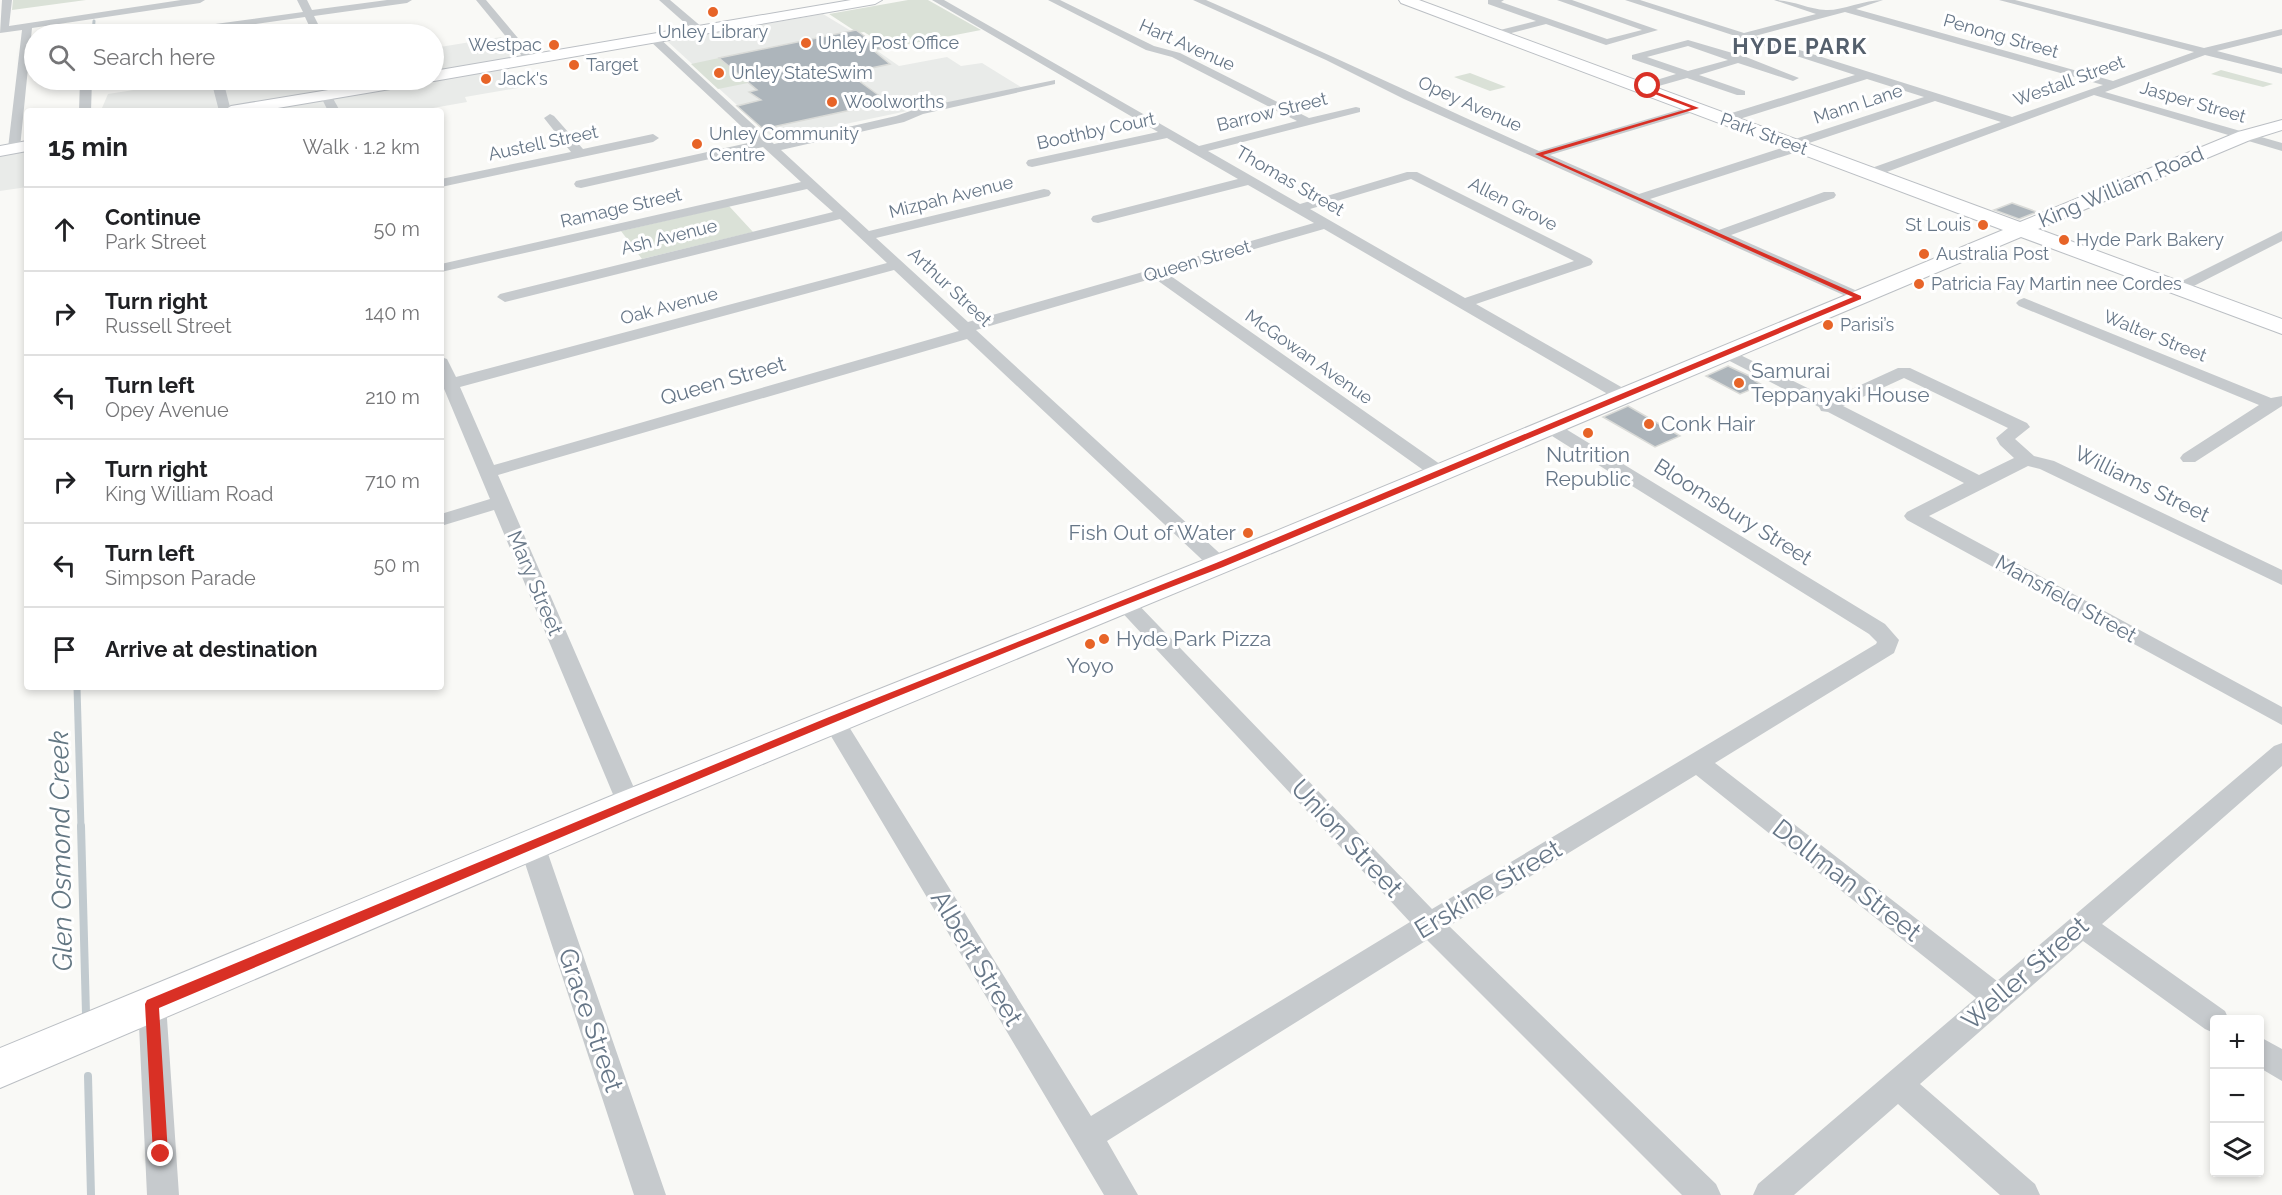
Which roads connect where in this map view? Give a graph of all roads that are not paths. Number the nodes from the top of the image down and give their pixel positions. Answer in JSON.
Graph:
{"nodes":[{"id":1,"x":7,"y":0,"type":"edge"},
{"id":2,"x":302,"y":0,"type":"edge"},
{"id":3,"x":407,"y":0,"type":"edge"},
{"id":4,"x":481,"y":0,"type":"edge"},
{"id":5,"x":664,"y":0,"type":"edge"},
{"id":6,"x":868,"y":0,"type":"edge"},
{"id":7,"x":937,"y":0,"type":"edge"},
{"id":8,"x":1053,"y":0,"type":"edge"},
{"id":9,"x":1198,"y":0,"type":"edge"},
{"id":10,"x":1406,"y":0,"type":"edge"},
{"id":11,"x":1499,"y":0,"type":"edge"},
{"id":12,"x":1562,"y":0,"type":"edge"},
{"id":13,"x":1779,"y":0,"type":"edge"},
{"id":14,"x":1878,"y":0,"type":"edge"},
{"id":15,"x":2004,"y":0,"type":"edge"},
{"id":16,"x":198,"y":1,"type":"edge"},
{"id":17,"x":1625,"y":3,"type":"edge"},
{"id":18,"x":1845,"y":9,"type":"junction"},
{"id":19,"x":1593,"y":10,"type":"junction"},
{"id":20,"x":1826,"y":14,"type":"junction"},
{"id":21,"x":309,"y":15,"type":"junction"},
{"id":22,"x":204,"y":17,"type":"dead end"},
{"id":23,"x":1548,"y":21,"type":"junction"},
{"id":24,"x":66,"y":24,"type":"edge"},
{"id":25,"x":205,"y":24,"type":"edge"},
{"id":26,"x":252,"y":24,"type":"edge"},
{"id":27,"x":313,"y":24,"type":"edge"},
{"id":28,"x":24,"y":26,"type":"edge"},
{"id":29,"x":2,"y":29,"type":"edge"},
{"id":30,"x":699,"y":30,"type":"junction"},
{"id":31,"x":2282,"y":32,"type":"edge"},
{"id":32,"x":1496,"y":34,"type":"junction"},
{"id":33,"x":1744,"y":36,"type":"junction"},
{"id":34,"x":653,"y":38,"type":"junction"},
{"id":35,"x":1781,"y":48,"type":"junction"},
{"id":36,"x":2205,"y":51,"type":"junction"},
{"id":37,"x":24,"y":54,"type":"edge"},
{"id":38,"x":530,"y":59,"type":"junction"},
{"id":39,"x":1739,"y":60,"type":"junction"},
{"id":40,"x":2282,"y":71,"type":"edge"},
{"id":41,"x":444,"y":74,"type":"edge"},
{"id":42,"x":1688,"y":75,"type":"junction"},
{"id":43,"x":1867,"y":75,"type":"junction"},
{"id":44,"x":1793,"y":78,"type":"dead end"},
{"id":45,"x":1051,"y":82,"type":"dead end"},
{"id":46,"x":2113,"y":84,"type":"junction"},
{"id":47,"x":1641,"y":88,"type":"junction"},
{"id":48,"x":86,"y":90,"type":"edge"},
{"id":49,"x":220,"y":90,"type":"edge"},
{"id":50,"x":335,"y":90,"type":"edge"},
{"id":51,"x":2094,"y":92,"type":"junction"},
{"id":52,"x":1741,"y":93,"type":"dead end"},
{"id":53,"x":326,"y":95,"type":"junction"},
{"id":54,"x":1935,"y":97,"type":"junction"},
{"id":55,"x":86,"y":108,"type":"edge"},
{"id":56,"x":224,"y":108,"type":"edge"},
{"id":57,"x":249,"y":108,"type":"edge"},
{"id":58,"x":332,"y":108,"type":"edge"},
{"id":59,"x":1696,"y":108,"type":"junction"},
{"id":60,"x":1356,"y":110,"type":"dead end"},
{"id":61,"x":550,"y":118,"type":"dead end"},
{"id":62,"x":1726,"y":119,"type":"junction"},
{"id":63,"x":2011,"y":121,"type":"junction"},
{"id":64,"x":1306,"y":122,"type":"junction"},
{"id":65,"x":2282,"y":125,"type":"edge"},
{"id":66,"x":1168,"y":134,"type":"junction"},
{"id":67,"x":2244,"y":136,"type":"junction"},
{"id":68,"x":653,"y":138,"type":"dead end"},
{"id":69,"x":769,"y":146,"type":"junction"},
{"id":70,"x":1796,"y":146,"type":"junction"},
{"id":71,"x":2282,"y":147,"type":"edge"},
{"id":72,"x":14,"y":148,"type":"edge"},
{"id":73,"x":1197,"y":150,"type":"junction"},
{"id":74,"x":580,"y":154,"type":"junction"},
{"id":75,"x":1538,"y":154,"type":"junction"},
{"id":76,"x":1032,"y":163,"type":"dead end"},
{"id":77,"x":1870,"y":174,"type":"junction"},
{"id":78,"x":1250,"y":180,"type":"junction"},
{"id":79,"x":444,"y":182,"type":"edge"},
{"id":80,"x":581,"y":184,"type":"dead end"},
{"id":81,"x":810,"y":184,"type":"junction"},
{"id":82,"x":1044,"y":193,"type":"dead end"},
{"id":83,"x":1829,"y":195,"type":"dead end"},
{"id":84,"x":1638,"y":199,"type":"junction"},
{"id":85,"x":1300,"y":208,"type":"junction"},
{"id":86,"x":843,"y":214,"type":"junction"},
{"id":87,"x":1098,"y":219,"type":"dead end"},
{"id":88,"x":1326,"y":224,"type":"junction"},
{"id":89,"x":2021,"y":230,"type":"junction"},
{"id":90,"x":1718,"y":234,"type":"junction"},
{"id":91,"x":2282,"y":235,"type":"edge"},
{"id":92,"x":866,"y":236,"type":"junction"},
{"id":93,"x":897,"y":265,"type":"junction"},
{"id":94,"x":444,"y":267,"type":"edge"},
{"id":95,"x":1156,"y":273,"type":"junction"},
{"id":96,"x":2180,"y":288,"type":"junction"},
{"id":97,"x":505,"y":297,"type":"dead end"},
{"id":98,"x":1859,"y":297,"type":"junction"},
{"id":99,"x":1465,"y":303,"type":"junction"},
{"id":100,"x":2024,"y":303,"type":"dead end"},
{"id":101,"x":2282,"y":327,"type":"edge"},
{"id":102,"x":968,"y":330,"type":"junction"},
{"id":103,"x":1726,"y":353,"type":"junction"},
{"id":104,"x":444,"y":369,"type":"edge"},
{"id":105,"x":450,"y":384,"type":"junction"},
{"id":106,"x":1624,"y":396,"type":"junction"},
{"id":107,"x":2277,"y":401,"type":"edge"},
{"id":108,"x":1827,"y":407,"type":"junction"},
{"id":109,"x":1550,"y":427,"type":"junction"},
{"id":110,"x":2189,"y":458,"type":"dead end"},
{"id":111,"x":2028,"y":460,"type":"junction"},
{"id":112,"x":488,"y":472,"type":"junction"},
{"id":113,"x":1440,"y":473,"type":"junction"},
{"id":114,"x":1979,"y":483,"type":"junction"},
{"id":115,"x":501,"y":502,"type":"junction"},
{"id":116,"x":444,"y":519,"type":"edge"},
{"id":117,"x":1220,"y":565,"type":"junction"},
{"id":118,"x":2282,"y":578,"type":"edge"},
{"id":119,"x":1123,"y":602,"type":"junction"},
{"id":120,"x":1888,"y":640,"type":"joint"},
{"id":121,"x":2282,"y":717,"type":"edge"},
{"id":122,"x":833,"y":720,"type":"junction"},
{"id":123,"x":2282,"y":752,"type":"edge"},
{"id":124,"x":1697,"y":762,"type":"junction"},
{"id":125,"x":629,"y":804,"type":"junction"},
{"id":126,"x":532,"y":845,"type":"junction"},
{"id":127,"x":1429,"y":924,"type":"junction"},
{"id":128,"x":2082,"y":925,"type":"junction"},
{"id":129,"x":1997,"y":998,"type":"junction"},
{"id":130,"x":152,"y":1004,"type":"junction"},
{"id":131,"x":2210,"y":1016,"type":"edge"},
{"id":132,"x":2264,"y":1054,"type":"edge"},
{"id":133,"x":2282,"y":1067,"type":"edge"},
{"id":134,"x":0,"y":1068,"type":"edge"},
{"id":135,"x":1898,"y":1084,"type":"junction"},
{"id":136,"x":1085,"y":1137,"type":"junction"},
{"id":137,"x":163,"y":1195,"type":"edge"},
{"id":138,"x":650,"y":1195,"type":"edge"},
{"id":139,"x":1122,"y":1195,"type":"edge"},
{"id":140,"x":1705,"y":1195,"type":"edge"},
{"id":141,"x":1769,"y":1195,"type":"edge"},
{"id":142,"x":2024,"y":1195,"type":"edge"}],
"edges":[{"from":1,"to":29,"type":"street"},
{"from":2,"to":21,"type":"street"},
{"from":3,"to":21,"type":"street"},
{"from":4,"to":38,"type":"street"},
{"from":5,"to":30,"type":"street"},
{"from":6,"to":30,"type":"main road"},
{"from":7,"to":66,"type":"street","name":"Thomas Street"},
{"from":8,"to":64,"type":"street","name":"Hart Avenue"},
{"from":9,"to":75,"type":"street","name":"Opey Avenue"},
{"from":10,"to":32,"type":"main road","name":"Park Street"},
{"from":11,"to":23,"type":"street"},
{"from":12,"to":19,"type":"street"},
{"from":13,"to":20,"type":"street"},
{"from":14,"to":18,"type":"street"},
{"from":15,"to":36,"type":"street"},
{"from":16,"to":24,"type":"street"},
{"from":17,"to":19,"type":"street"},
{"from":17,"to":33,"type":"street"},
{"from":18,"to":20,"type":"street"},
{"from":18,"to":46,"type":"street","name":"Penong Street"},
{"from":19,"to":23,"type":"street"},
{"from":19,"to":23,"type":"street"},
{"from":20,"to":33,"type":"street"},
{"from":21,"to":26,"type":"street"},
{"from":21,"to":27,"type":"street"},
{"from":22,"to":25,"type":"street"},
{"from":23,"to":32,"type":"street"},
{"from":28,"to":29,"type":"street"},
{"from":30,"to":34,"type":"main road"},
{"from":31,"to":36,"type":"street","name":"Westall Street"},
{"from":32,"to":47,"type":"main road","name":"Park Street"},
{"from":33,"to":35,"type":"street"},
{"from":34,"to":38,"type":"main road"},
{"from":34,"to":69,"type":"street","name":"Arthur Street"},
{"from":35,"to":39,"type":"street"},
{"from":35,"to":43,"type":"street"},
{"from":36,"to":40,"type":"street"},
{"from":36,"to":46,"type":"street","name":"Westall Street"},
{"from":37,"to":72,"type":"street"},
{"from":38,"to":41,"type":"main road"},
{"from":39,"to":42,"type":"street"},
{"from":39,"to":42,"type":"street"},
{"from":39,"to":44,"type":"street"},
{"from":42,"to":47,"type":"street"},
{"from":42,"to":52,"type":"street"},
{"from":43,"to":54,"type":"street"},
{"from":43,"to":62,"type":"street"},
{"from":45,"to":69,"type":"street"},
{"from":46,"to":51,"type":"street","name":"Westall Street"},
{"from":47,"to":59,"type":"main road","name":"Park Street"},
{"from":48,"to":55,"type":"street"},
{"from":49,"to":56,"type":"street"},
{"from":50,"to":53,"type":"main road"},
{"from":51,"to":63,"type":"street","name":"Westall Street"},
{"from":51,"to":67,"type":"street","name":"Jasper Street"},
{"from":53,"to":57,"type":"main road"},
{"from":53,"to":58,"type":"street"},
{"from":54,"to":63,"type":"street"},
{"from":54,"to":70,"type":"street","name":"Mann Lane"},
{"from":59,"to":62,"type":"main road","name":"Park Street"},
{"from":59,"to":75,"type":"street"},
{"from":60,"to":64,"type":"street","name":"Barrow Street"},
{"from":61,"to":74,"type":"street"},
{"from":62,"to":70,"type":"main road","name":"Park Street"},
{"from":63,"to":77,"type":"street","name":"Westall Street"},
{"from":64,"to":73,"type":"street","name":"Barrow Street"},
{"from":65,"to":67,"type":"main road","name":"King William Road"},
{"from":66,"to":73,"type":"street","name":"Thomas Street"},
{"from":66,"to":76,"type":"street","name":"Boothby Court"},
{"from":67,"to":71,"type":"street","name":"Jasper Street"},
{"from":67,"to":89,"type":"main road","name":"King William Road"},
{"from":68,"to":74,"type":"street","name":"Austell Street"},
{"from":69,"to":80,"type":"street"},
{"from":69,"to":81,"type":"street","name":"Arthur Street"},
{"from":70,"to":77,"type":"main road","name":"Park Street"},
{"from":70,"to":84,"type":"street","name":"Mann Lane"},
{"from":73,"to":78,"type":"street","name":"Thomas Street"},
{"from":74,"to":79,"type":"street","name":"Austell Street"},
{"from":75,"to":84,"type":"street","name":"Opey Avenue"},
{"from":77,"to":89,"type":"main road","name":"Park Street"},
{"from":78,"to":85,"type":"street","name":"Thomas Street"},
{"from":78,"to":87,"type":"street"},
{"from":81,"to":86,"type":"street","name":"Arthur Street"},
{"from":81,"to":94,"type":"street","name":"Ramage Street"},
{"from":82,"to":92,"type":"street","name":"Mizpah Avenue"},
{"from":83,"to":90,"type":"street"},
{"from":84,"to":90,"type":"street","name":"Opey Avenue"},
{"from":85,"to":88,"type":"street","name":"Thomas Street"},
{"from":85,"to":99,"type":"street","name":"Allen Grove"},
{"from":86,"to":92,"type":"street","name":"Arthur Street"},
{"from":86,"to":97,"type":"street","name":"Ash Avenue"},
{"from":88,"to":95,"type":"street","name":"Queen Street"},
{"from":88,"to":99,"type":"street","name":"Thomas Street"},
{"from":89,"to":96,"type":"main road","name":"Park Street"},
{"from":89,"to":98,"type":"main road","name":"King William Road"},
{"from":90,"to":98,"type":"street","name":"Opey Avenue"},
{"from":91,"to":96,"type":"street"},
{"from":92,"to":93,"type":"street","name":"Arthur Street"},
{"from":93,"to":102,"type":"street","name":"Arthur Street"},
{"from":93,"to":105,"type":"street","name":"Oak Avenue"},
{"from":95,"to":102,"type":"street","name":"Queen Street"},
{"from":95,"to":113,"type":"street","name":"McGowan Avenue"},
{"from":96,"to":101,"type":"main road","name":"Park Street"},
{"from":98,"to":103,"type":"main road","name":"King William Road"},
{"from":99,"to":106,"type":"street","name":"Thomas Street"},
{"from":100,"to":107,"type":"street","name":"Walter Street"},
{"from":102,"to":112,"type":"street","name":"Queen Street"},
{"from":102,"to":117,"type":"street","name":"Arthur Street"},
{"from":103,"to":106,"type":"main road","name":"King William Road"},
{"from":103,"to":108,"type":"street"},
{"from":104,"to":105,"type":"street","name":"Mary Street"},
{"from":105,"to":112,"type":"street","name":"Mary Street"},
{"from":106,"to":109,"type":"main road","name":"King William Road"},
{"from":107,"to":110,"type":"street"},
{"from":108,"to":111,"type":"street"},
{"from":108,"to":114,"type":"street"},
{"from":109,"to":113,"type":"main road","name":"King William Road"},
{"from":109,"to":120,"type":"street","name":"Bloomsbury Street"},
{"from":111,"to":114,"type":"street"},
{"from":111,"to":118,"type":"street","name":"Williams Street"},
{"from":112,"to":115,"type":"street","name":"Mary Street"},
{"from":113,"to":117,"type":"main road","name":"King William Road"},
{"from":114,"to":121,"type":"street","name":"Mansfield Street"},
{"from":115,"to":116,"type":"street"},
{"from":115,"to":125,"type":"street","name":"Mary Street"},
{"from":117,"to":119,"type":"main road","name":"King William Road"},
{"from":119,"to":122,"type":"main road","name":"King William Road"},
{"from":119,"to":127,"type":"street","name":"Union Street"},
{"from":120,"to":124,"type":"street","name":"Erskine Street"},
{"from":122,"to":125,"type":"main road","name":"King William Road"},
{"from":122,"to":136,"type":"street","name":"Albert Street"},
{"from":123,"to":128,"type":"street","name":"Weller Street"},
{"from":124,"to":127,"type":"street","name":"Erskine Street"},
{"from":124,"to":129,"type":"street","name":"Dollman Street"},
{"from":125,"to":126,"type":"main road","name":"King William Road"},
{"from":126,"to":130,"type":"main road","name":"King William Road"},
{"from":126,"to":138,"type":"street","name":"Grace Street"},
{"from":127,"to":136,"type":"street","name":"Erskine Street"},
{"from":127,"to":140,"type":"street","name":"Union Street"},
{"from":128,"to":129,"type":"street","name":"Weller Street"},
{"from":128,"to":131,"type":"street"},
{"from":129,"to":135,"type":"street","name":"Weller Street"},
{"from":130,"to":134,"type":"main road","name":"King William Road"},
{"from":130,"to":137,"type":"street"},
{"from":132,"to":133,"type":"street"},
{"from":135,"to":141,"type":"street","name":"Weller Street"},
{"from":135,"to":142,"type":"street"},
{"from":136,"to":139,"type":"street","name":"Albert Street"}]}
